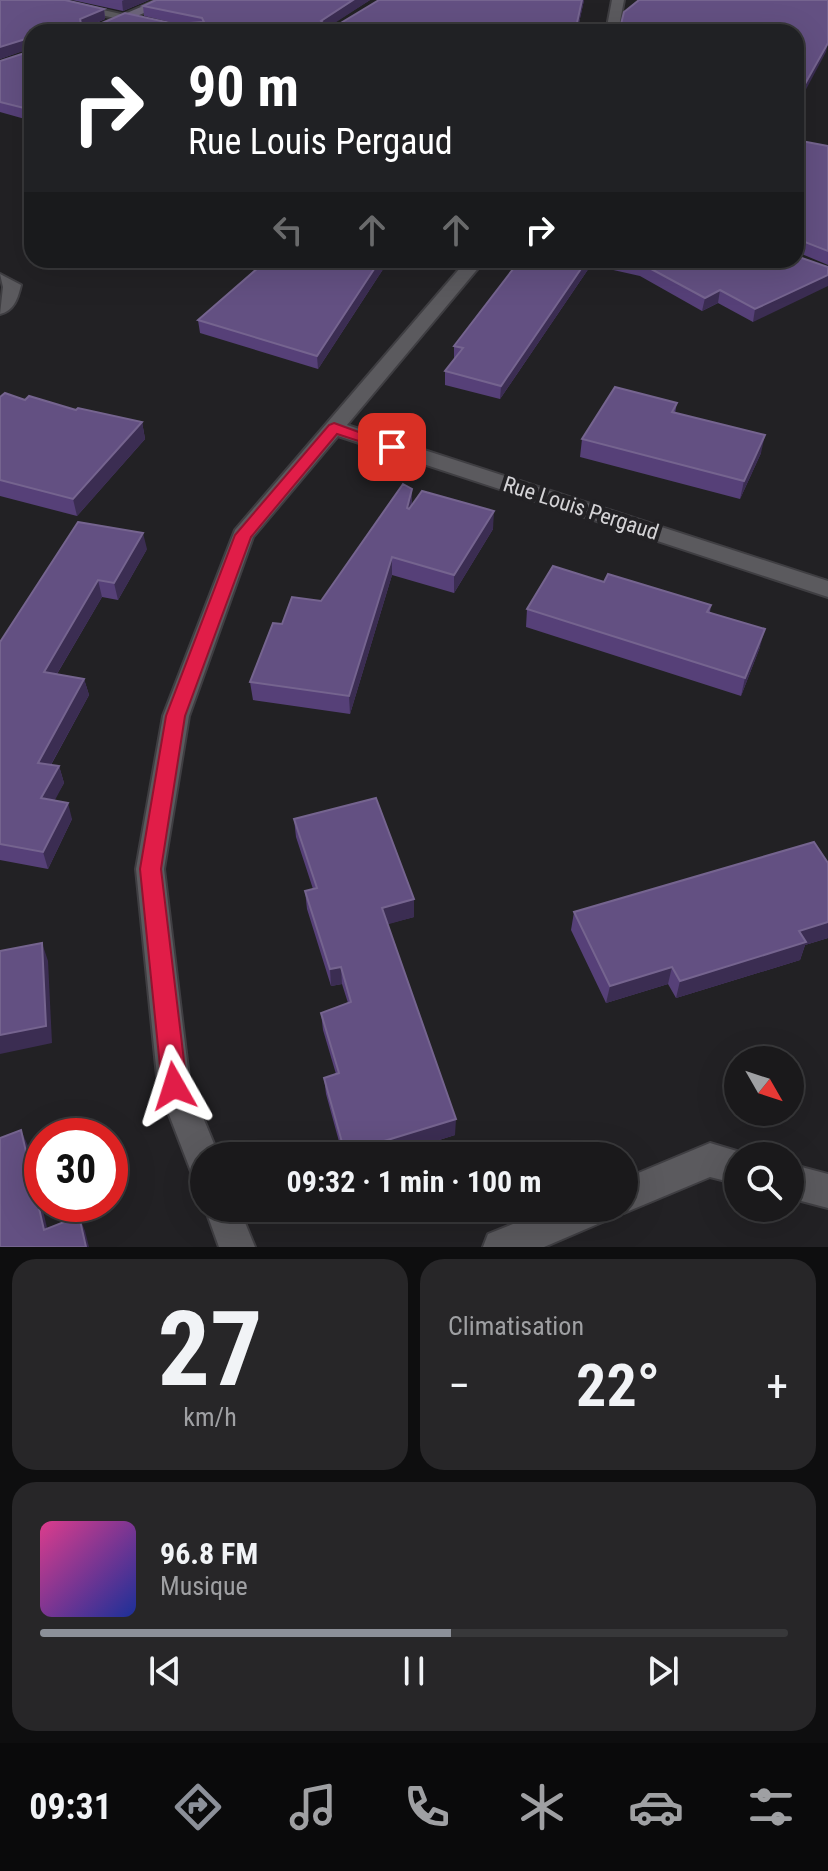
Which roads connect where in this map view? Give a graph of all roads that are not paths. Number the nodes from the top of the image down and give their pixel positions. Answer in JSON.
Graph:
{"nodes":[{"id":1,"x":40,"y":0,"type":"edge"},
{"id":2,"x":168,"y":0,"type":"edge"},
{"id":3,"x":618,"y":0,"type":"edge"},
{"id":4,"x":125,"y":18,"type":"junction"},
{"id":5,"x":110,"y":24,"type":"edge"},
{"id":6,"x":155,"y":24,"type":"edge"},
{"id":7,"x":614,"y":24,"type":"edge"},
{"id":8,"x":469,"y":268,"type":"edge"},
{"id":9,"x":0,"y":279,"type":"edge"},
{"id":10,"x":0,"y":309,"type":"edge"},
{"id":11,"x":334,"y":428,"type":"junction"},
{"id":12,"x":828,"y":589,"type":"edge"},
{"id":13,"x":196,"y":1142,"type":"edge"},
{"id":14,"x":724,"y":1164,"type":"edge"},
{"id":15,"x":804,"y":1185,"type":"edge"},
{"id":16,"x":638,"y":1190,"type":"edge"},
{"id":17,"x":828,"y":1191,"type":"edge"},
{"id":18,"x":227,"y":1222,"type":"edge"},
{"id":19,"x":561,"y":1222,"type":"edge"},
{"id":20,"x":237,"y":1247,"type":"edge"},
{"id":21,"x":501,"y":1247,"type":"edge"}],
"edges":[{"from":1,"to":4,"type":"street"},
{"from":2,"to":4,"type":"street"},
{"from":3,"to":7,"type":"street"},
{"from":4,"to":5,"type":"street"},
{"from":4,"to":6,"type":"street"},
{"from":8,"to":11,"type":"street"},
{"from":9,"to":10,"type":"street"},
{"from":11,"to":12,"type":"street","name":"Rue Louis Pergaud"},
{"from":11,"to":13,"type":"street"},
{"from":14,"to":16,"type":"street"},
{"from":15,"to":17,"type":"street"},
{"from":18,"to":20,"type":"street"},
{"from":19,"to":21,"type":"street"}]}
